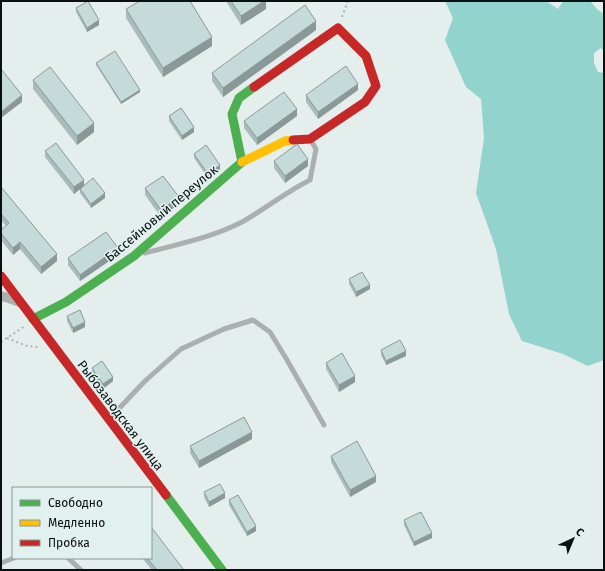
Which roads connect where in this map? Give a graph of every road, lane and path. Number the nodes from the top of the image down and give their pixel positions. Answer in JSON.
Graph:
{"nodes":[{"id":1,"x":348,"y":1,"type":"edge"},
{"id":2,"x":338,"y":28,"type":"junction"},
{"id":3,"x":310,"y":139,"type":"junction"},
{"id":4,"x":242,"y":162,"type":"junction"},
{"id":5,"x":134,"y":256,"type":"junction"},
{"id":6,"x":1,"y":276,"type":"edge"},
{"id":7,"x":1,"y":296,"type":"edge"},
{"id":8,"x":22,"y":303,"type":"junction"},
{"id":9,"x":33,"y":319,"type":"junction"},
{"id":10,"x":7,"y":338,"type":"junction"},
{"id":11,"x":1,"y":342,"type":"edge"},
{"id":12,"x":41,"y":347,"type":"dead end"},
{"id":13,"x":108,"y":420,"type":"junction"},
{"id":14,"x":324,"y":425,"type":"dead end"},
{"id":15,"x":12,"y":559,"type":"edge"},
{"id":16,"x":69,"y":559,"type":"edge"},
{"id":17,"x":1,"y":563,"type":"edge"},
{"id":18,"x":81,"y":570,"type":"edge"},
{"id":19,"x":222,"y":570,"type":"edge"}],
"edges":[{"from":1,"to":2,"type":"path"},
{"from":2,"to":3,"type":"street","name":"Бассейновый переулок"},
{"from":2,"to":4,"type":"street"},
{"from":3,"to":4,"type":"street","name":"Бассейновый переулок"},
{"from":3,"to":5,"type":"lane"},
{"from":4,"to":5,"type":"street","name":"Бассейновый переулок"},
{"from":5,"to":9,"type":"street","name":"Бассейновый переулок"},
{"from":6,"to":8,"type":"street","name":"Рыбозаводская улица"},
{"from":7,"to":8,"type":"street"},
{"from":8,"to":9,"type":"street","name":"Рыбозаводская улица"},
{"from":9,"to":10,"type":"path"},
{"from":9,"to":13,"type":"street","name":"Рыбозаводская улица"},
{"from":10,"to":11,"type":"path"},
{"from":10,"to":12,"type":"path"},
{"from":13,"to":14,"type":"lane"},
{"from":13,"to":19,"type":"street","name":"Рыбозаводская улица"},
{"from":15,"to":17,"type":"lane"},
{"from":16,"to":18,"type":"lane"}]}
